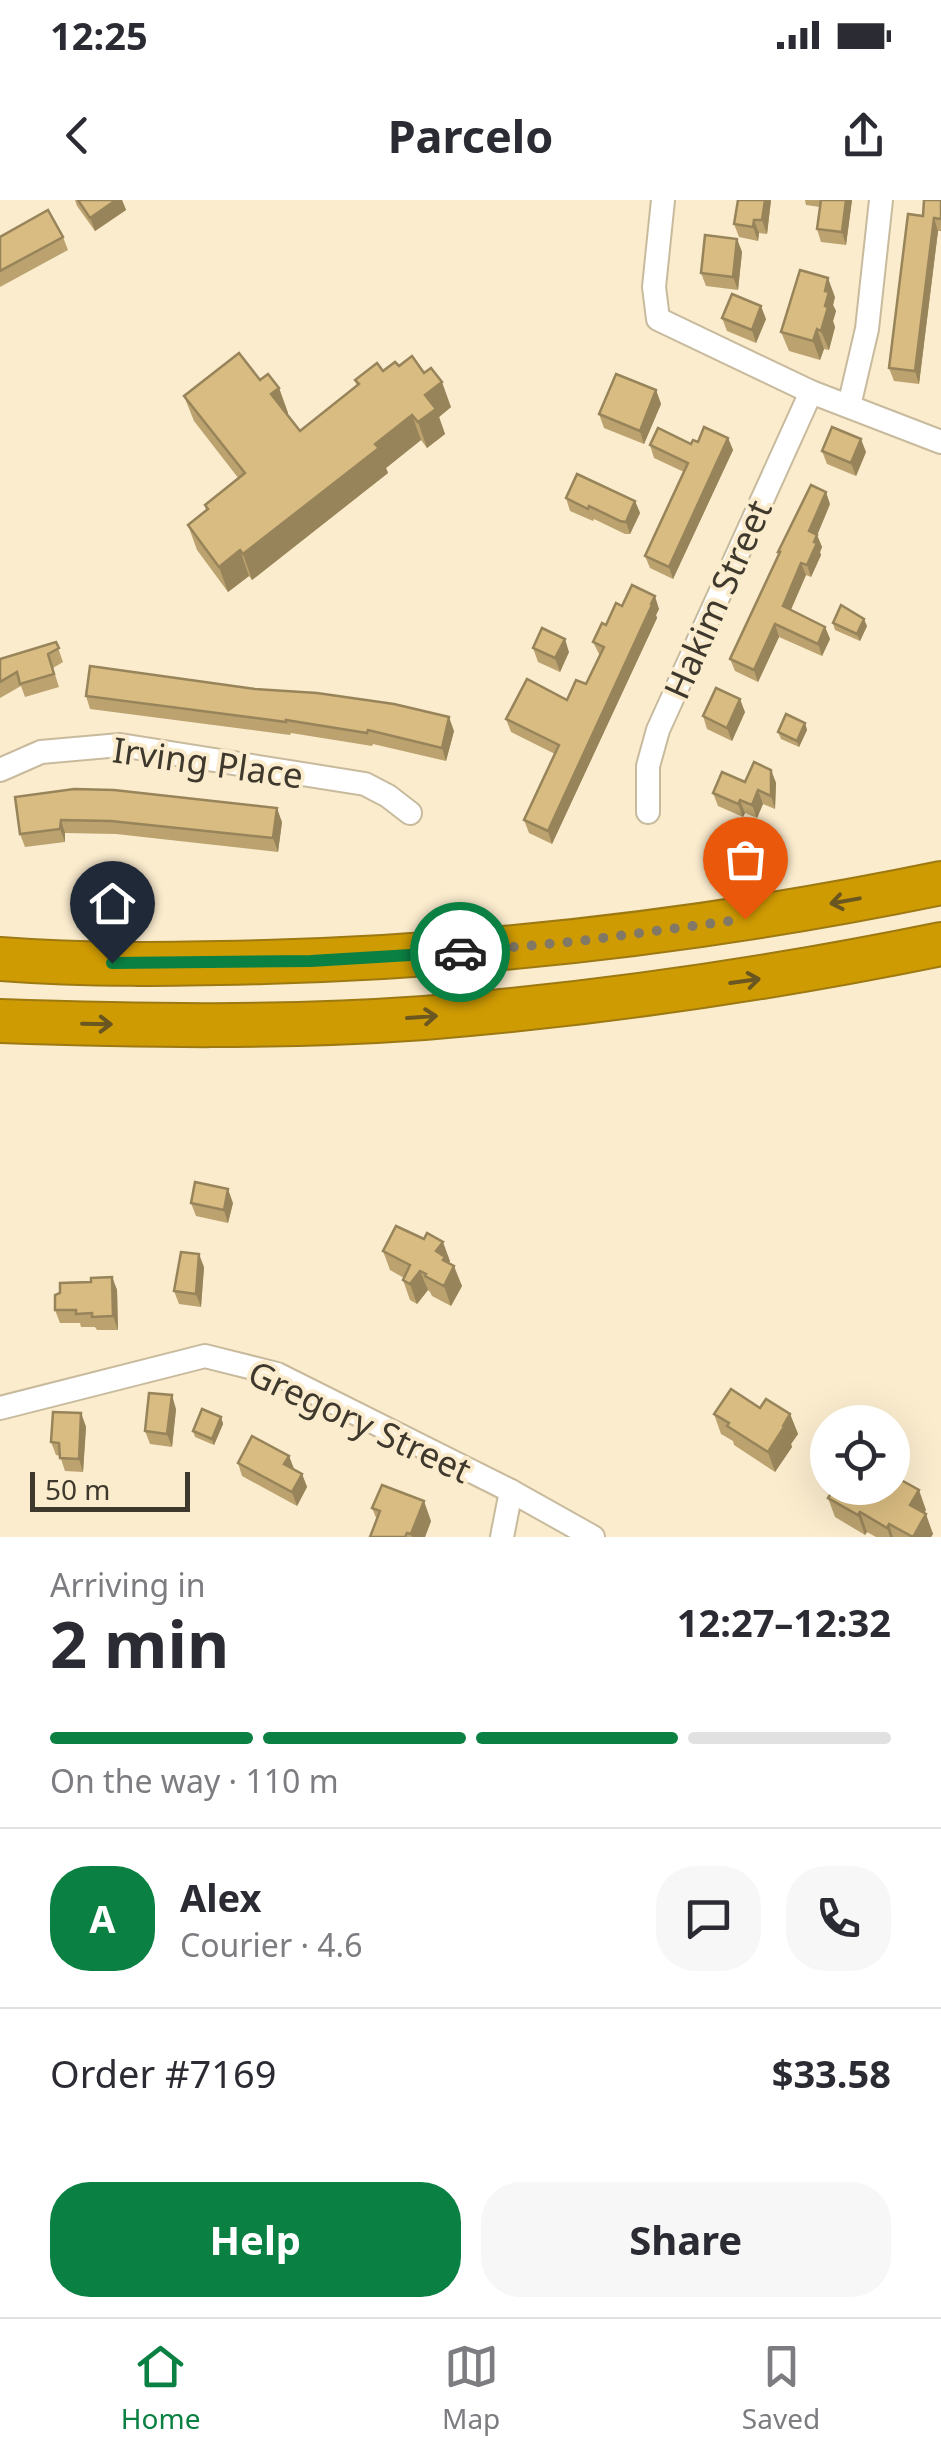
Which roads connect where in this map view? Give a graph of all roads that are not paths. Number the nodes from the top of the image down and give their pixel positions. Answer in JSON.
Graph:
{"nodes":[{"id":1,"x":663,"y":200,"type":"edge"},
{"id":2,"x":880,"y":200,"type":"edge"},
{"id":3,"x":810,"y":392,"type":"junction"},
{"id":4,"x":849,"y":406,"type":"junction"},
{"id":5,"x":941,"y":442,"type":"edge"},
{"id":6,"x":0,"y":770,"type":"edge"},
{"id":7,"x":648,"y":812,"type":"dead end"},
{"id":8,"x":410,"y":813,"type":"dead end"},
{"id":9,"x":941,"y":882,"type":"edge"},
{"id":10,"x":941,"y":944,"type":"edge"},
{"id":11,"x":0,"y":959,"type":"edge"},
{"id":12,"x":0,"y":1020,"type":"edge"},
{"id":13,"x":0,"y":1408,"type":"edge"},
{"id":14,"x":510,"y":1491,"type":"junction"},
{"id":15,"x":502,"y":1537,"type":"edge"},
{"id":16,"x":593,"y":1537,"type":"edge"}],
"edges":[{"from":1,"to":3,"type":"street"},
{"from":2,"to":4,"type":"street"},
{"from":3,"to":4,"type":"street"},
{"from":3,"to":7,"type":"street","name":"Hakim Street"},
{"from":4,"to":5,"type":"street"},
{"from":6,"to":8,"type":"street","name":"Irving Place"},
{"from":9,"to":11,"type":"highway","one_way":true},
{"from":12,"to":10,"type":"highway","one_way":true},
{"from":13,"to":14,"type":"street","name":"Gregory Street"},
{"from":14,"to":15,"type":"street"},
{"from":14,"to":16,"type":"street","name":"Gregory Street"}]}
